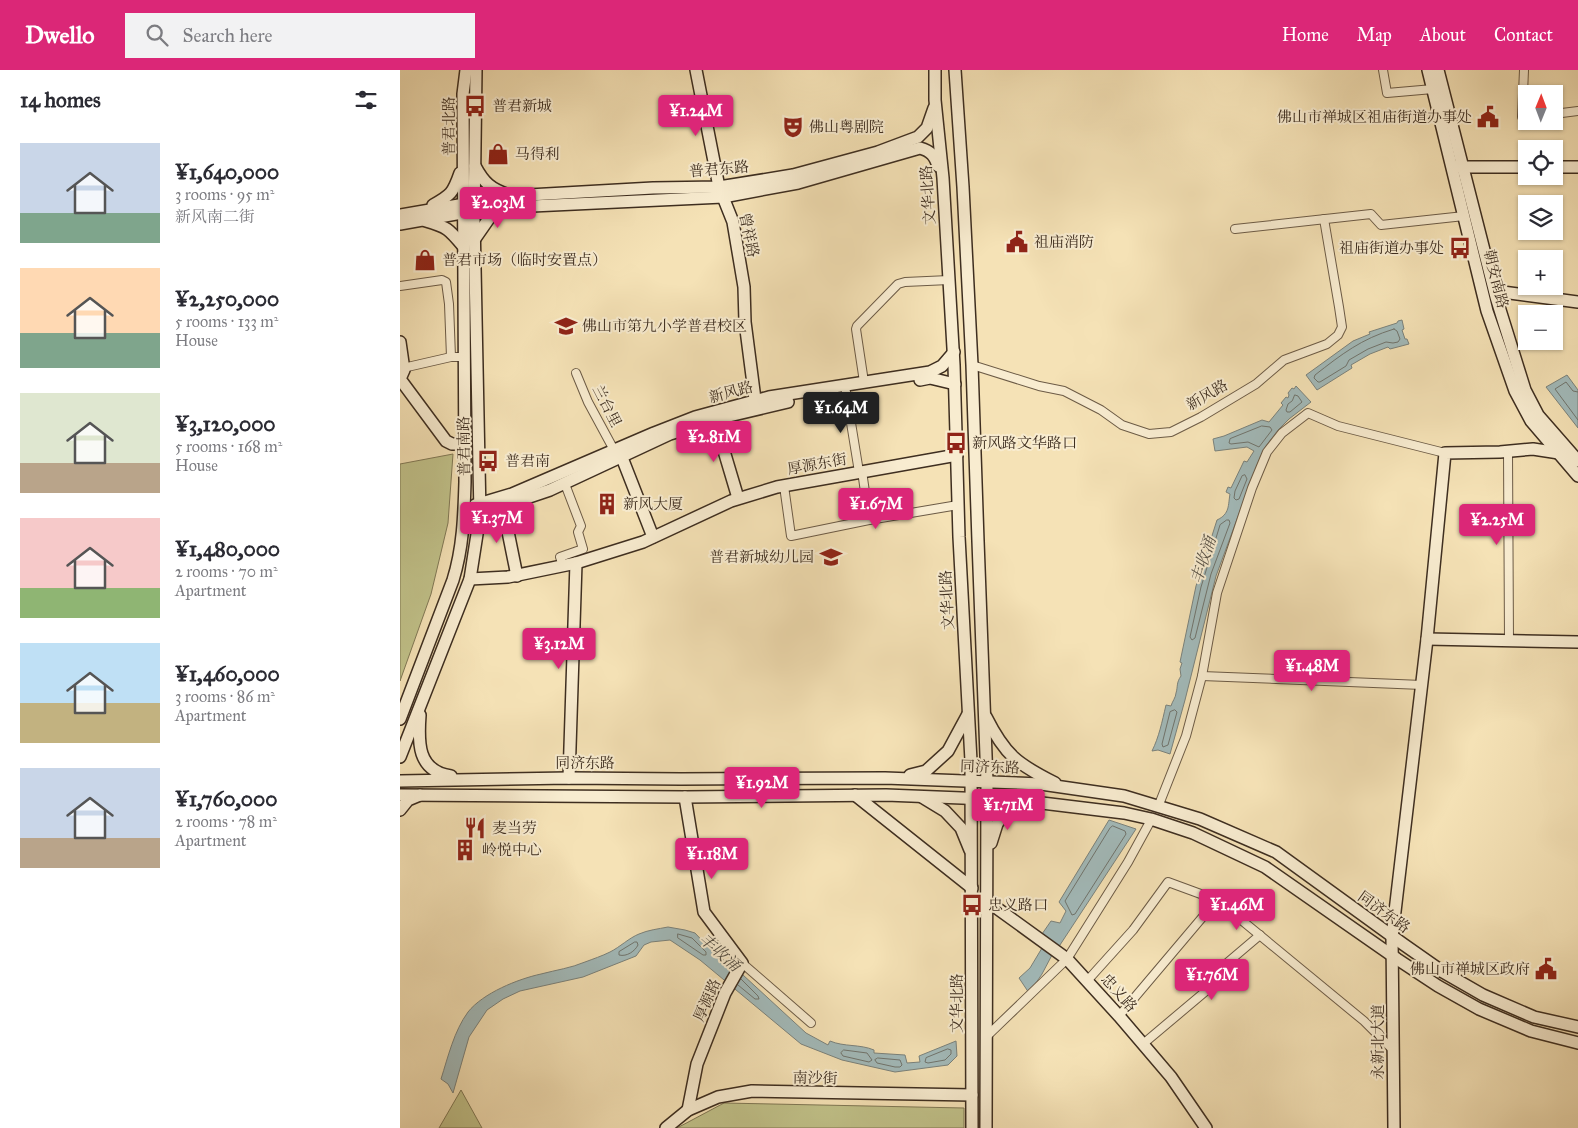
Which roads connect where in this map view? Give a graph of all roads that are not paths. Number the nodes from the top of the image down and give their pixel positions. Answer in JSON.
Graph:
{"nodes":[{"id":1,"x":466,"y":70,"type":"edge"},
{"id":2,"x":476,"y":70,"type":"edge"},
{"id":3,"x":696,"y":70,"type":"edge"},
{"id":4,"x":935,"y":70,"type":"edge"},
{"id":5,"x":955,"y":70,"type":"edge"},
{"id":6,"x":1383,"y":70,"type":"edge"},
{"id":7,"x":1428,"y":70,"type":"edge"},
{"id":8,"x":1438,"y":70,"type":"edge"},
{"id":9,"x":1524,"y":70,"type":"edge"},
{"id":10,"x":1523,"y":85,"type":"edge"},
{"id":11,"x":1433,"y":89,"type":"junction"},
{"id":12,"x":936,"y":100,"type":"junction"},
{"id":13,"x":1578,"y":111,"type":"edge"},
{"id":14,"x":1563,"y":113,"type":"edge"},
{"id":15,"x":919,"y":142,"type":"junction"},
{"id":16,"x":463,"y":162,"type":"junction"},
{"id":17,"x":475,"y":165,"type":"junction"},
{"id":18,"x":1457,"y":167,"type":"junction"},
{"id":19,"x":1518,"y":167,"type":"edge"},
{"id":20,"x":1563,"y":167,"type":"edge"},
{"id":21,"x":1578,"y":167,"type":"edge"},
{"id":22,"x":943,"y":178,"type":"junction"},
{"id":23,"x":721,"y":192,"type":"junction"},
{"id":24,"x":511,"y":201,"type":"junction"},
{"id":25,"x":469,"y":207,"type":"junction"},
{"id":26,"x":400,"y":215,"type":"edge"},
{"id":27,"x":422,"y":215,"type":"junction"},
{"id":28,"x":1464,"y":216,"type":"junction"},
{"id":29,"x":1324,"y":219,"type":"junction"},
{"id":30,"x":400,"y":224,"type":"edge"},
{"id":31,"x":1234,"y":229,"type":"dead end"},
{"id":32,"x":474,"y":240,"type":"junction"},
{"id":33,"x":463,"y":246,"type":"junction"},
{"id":34,"x":949,"y":280,"type":"junction"},
{"id":35,"x":400,"y":286,"type":"edge"},
{"id":36,"x":1496,"y":294,"type":"junction"},
{"id":37,"x":1578,"y":302,"type":"edge"},
{"id":38,"x":1578,"y":309,"type":"edge"},
{"id":39,"x":400,"y":342,"type":"edge"},
{"id":40,"x":954,"y":352,"type":"junction"},
{"id":41,"x":451,"y":357,"type":"junction"},
{"id":42,"x":465,"y":357,"type":"junction"},
{"id":43,"x":972,"y":365,"type":"junction"},
{"id":44,"x":403,"y":368,"type":"junction"},
{"id":45,"x":576,"y":373,"type":"dead end"},
{"id":46,"x":864,"y":382,"type":"junction"},
{"id":47,"x":955,"y":384,"type":"junction"},
{"id":48,"x":846,"y":392,"type":"junction"},
{"id":49,"x":756,"y":405,"type":"junction"},
{"id":50,"x":714,"y":416,"type":"junction"},
{"id":51,"x":465,"y":444,"type":"junction"},
{"id":52,"x":618,"y":452,"type":"junction"},
{"id":53,"x":1508,"y":452,"type":"junction"},
{"id":54,"x":1444,"y":453,"type":"junction"},
{"id":55,"x":1559,"y":453,"type":"junction"},
{"id":56,"x":957,"y":455,"type":"junction"},
{"id":57,"x":1578,"y":461,"type":"edge"},
{"id":58,"x":861,"y":472,"type":"junction"},
{"id":59,"x":1578,"y":476,"type":"edge"},
{"id":60,"x":564,"y":484,"type":"junction"},
{"id":61,"x":784,"y":486,"type":"junction"},
{"id":62,"x":738,"y":498,"type":"junction"},
{"id":63,"x":958,"y":505,"type":"junction"},
{"id":64,"x":503,"y":507,"type":"junction"},
{"id":65,"x":480,"y":510,"type":"junction"},
{"id":66,"x":464,"y":512,"type":"junction"},
{"id":67,"x":869,"y":520,"type":"junction"},
{"id":68,"x":653,"y":536,"type":"junction"},
{"id":69,"x":576,"y":563,"type":"junction"},
{"id":70,"x":563,"y":566,"type":"junction"},
{"id":71,"x":517,"y":576,"type":"junction"},
{"id":72,"x":470,"y":579,"type":"junction"},
{"id":73,"x":1427,"y":639,"type":"junction"},
{"id":74,"x":1509,"y":641,"type":"junction"},
{"id":75,"x":1578,"y":642,"type":"edge"},
{"id":76,"x":1202,"y":676,"type":"junction"},
{"id":77,"x":1422,"y":685,"type":"junction"},
{"id":78,"x":421,"y":704,"type":"junction"},
{"id":79,"x":984,"y":713,"type":"junction"},
{"id":80,"x":968,"y":714,"type":"junction"},
{"id":81,"x":400,"y":718,"type":"edge"},
{"id":82,"x":400,"y":757,"type":"edge"},
{"id":83,"x":569,"y":778,"type":"junction"},
{"id":84,"x":473,"y":779,"type":"junction"},
{"id":85,"x":898,"y":779,"type":"junction"},
{"id":86,"x":400,"y":781,"type":"edge"},
{"id":87,"x":971,"y":782,"type":"junction"},
{"id":88,"x":987,"y":782,"type":"junction"},
{"id":89,"x":1064,"y":788,"type":"junction"},
{"id":90,"x":400,"y":794,"type":"edge"},
{"id":91,"x":421,"y":795,"type":"junction"},
{"id":92,"x":855,"y":795,"type":"junction"},
{"id":93,"x":685,"y":796,"type":"junction"},
{"id":94,"x":920,"y":796,"type":"junction"},
{"id":95,"x":971,"y":798,"type":"junction"},
{"id":96,"x":987,"y":799,"type":"junction"},
{"id":97,"x":1023,"y":802,"type":"junction"},
{"id":98,"x":1158,"y":806,"type":"junction"},
{"id":99,"x":400,"y":810,"type":"edge"},
{"id":100,"x":1151,"y":820,"type":"junction"},
{"id":101,"x":987,"y":854,"type":"junction"},
{"id":102,"x":972,"y":855,"type":"junction"},
{"id":103,"x":972,"y":888,"type":"junction"},
{"id":104,"x":1216,"y":900,"type":"junction"},
{"id":105,"x":987,"y":901,"type":"junction"},
{"id":106,"x":1260,"y":935,"type":"junction"},
{"id":107,"x":1392,"y":936,"type":"junction"},
{"id":108,"x":1392,"y":955,"type":"junction"},
{"id":109,"x":1065,"y":957,"type":"junction"},
{"id":110,"x":740,"y":967,"type":"junction"},
{"id":111,"x":1087,"y":981,"type":"junction"},
{"id":112,"x":1119,"y":1016,"type":"junction"},
{"id":113,"x":812,"y":1023,"type":"dead end"},
{"id":114,"x":1578,"y":1026,"type":"edge"},
{"id":115,"x":986,"y":1038,"type":"junction"},
{"id":116,"x":1578,"y":1043,"type":"edge"},
{"id":117,"x":1143,"y":1044,"type":"junction"},
{"id":118,"x":1393,"y":1050,"type":"junction"},
{"id":119,"x":972,"y":1095,"type":"junction"},
{"id":120,"x":688,"y":1110,"type":"junction"},
{"id":121,"x":666,"y":1128,"type":"edge"},
{"id":122,"x":972,"y":1128,"type":"edge"},
{"id":123,"x":986,"y":1128,"type":"edge"},
{"id":124,"x":1206,"y":1128,"type":"edge"},
{"id":125,"x":1394,"y":1128,"type":"edge"}],
"edges":[{"from":1,"to":16,"type":"main road","name":"普君北路"},
{"from":2,"to":17,"type":"main road","name":"普君北路"},
{"from":3,"to":23,"type":"main road","name":"曾祥路"},
{"from":4,"to":12,"type":"main road","name":"文华北路"},
{"from":5,"to":43,"type":"main road","name":"文华北路"},
{"from":6,"to":11,"type":"street"},
{"from":7,"to":11,"type":"main road","name":"朝安南路"},
{"from":8,"to":18,"type":"main road","name":"朝安南路"},
{"from":9,"to":10,"type":"street"},
{"from":11,"to":18,"type":"main road","name":"朝安南路"},
{"from":12,"to":15,"type":"main road"},
{"from":12,"to":22,"type":"main road","name":"文华北路"},
{"from":13,"to":14,"type":"street"},
{"from":15,"to":22,"type":"main road"},
{"from":15,"to":23,"type":"main road","name":"普君东路"},
{"from":16,"to":25,"type":"main road","name":"普君北路"},
{"from":16,"to":27,"type":"main road"},
{"from":17,"to":24,"type":"main road"},
{"from":17,"to":25,"type":"main road","name":"普君北路"},
{"from":18,"to":19,"type":"main road"},
{"from":18,"to":28,"type":"main road","name":"朝安南路"},
{"from":18,"to":36,"type":"main road","name":"朝安南路"},
{"from":20,"to":21,"type":"main road"},
{"from":22,"to":34,"type":"main road","name":"文华北路"},
{"from":23,"to":24,"type":"main road","name":"普君东路"},
{"from":23,"to":49,"type":"main road","name":"曾祥路"},
{"from":24,"to":25,"type":"main road","name":"普君东路"},
{"from":24,"to":32,"type":"main road"},
{"from":25,"to":27,"type":"main road","name":"普君东路"},
{"from":25,"to":32,"type":"main road","name":"普君南路"},
{"from":25,"to":33,"type":"main road","name":"普君南路"},
{"from":26,"to":27,"type":"main road"},
{"from":27,"to":30,"type":"main road"},
{"from":27,"to":33,"type":"main road"},
{"from":28,"to":29,"type":"street"},
{"from":28,"to":55,"type":"main road","name":"朝安南路"},
{"from":29,"to":31,"type":"street"},
{"from":29,"to":43,"type":"street","name":"新风路"},
{"from":32,"to":65,"type":"main road","name":"普君南路"},
{"from":33,"to":42,"type":"main road","name":"普君南路"},
{"from":34,"to":40,"type":"main road","name":"文华北路"},
{"from":34,"to":46,"type":"street"},
{"from":35,"to":41,"type":"street"},
{"from":36,"to":37,"type":"main road"},
{"from":36,"to":38,"type":"main road"},
{"from":36,"to":57,"type":"main road","name":"朝安南路"},
{"from":39,"to":44,"type":"main road","name":"普君南路"},
{"from":40,"to":46,"type":"main road","name":"新风路"},
{"from":40,"to":47,"type":"main road","name":"文华北路"},
{"from":41,"to":42,"type":"street"},
{"from":41,"to":44,"type":"street"},
{"from":42,"to":51,"type":"main road","name":"普君南路"},
{"from":43,"to":79,"type":"main road","name":"文华北路"},
{"from":44,"to":51,"type":"main road","name":"普君南路"},
{"from":45,"to":52,"type":"street","name":"兰台里"},
{"from":46,"to":49,"type":"main road","name":"新风路"},
{"from":47,"to":48,"type":"main road","name":"新风路"},
{"from":47,"to":56,"type":"main road","name":"文华北路"},
{"from":48,"to":49,"type":"main road","name":"新风路"},
{"from":48,"to":58,"type":"street"},
{"from":49,"to":50,"type":"main road","name":"新风路"},
{"from":50,"to":52,"type":"main road","name":"新风路"},
{"from":50,"to":62,"type":"main road"},
{"from":51,"to":66,"type":"main road","name":"普君南路"},
{"from":52,"to":60,"type":"main road","name":"新风路"},
{"from":52,"to":65,"type":"main road","name":"新风路"},
{"from":52,"to":68,"type":"main road"},
{"from":53,"to":54,"type":"main road"},
{"from":53,"to":55,"type":"main road"},
{"from":53,"to":74,"type":"street"},
{"from":54,"to":73,"type":"main road","name":"永新北大道"},
{"from":54,"to":76,"type":"street"},
{"from":55,"to":59,"type":"main road","name":"朝安南路"},
{"from":56,"to":58,"type":"main road","name":"厚源东街"},
{"from":56,"to":63,"type":"main road","name":"文华北路"},
{"from":58,"to":61,"type":"main road","name":"厚源东街"},
{"from":58,"to":67,"type":"street"},
{"from":60,"to":64,"type":"main road","name":"新风路"},
{"from":60,"to":70,"type":"street"},
{"from":61,"to":62,"type":"main road","name":"厚源东街"},
{"from":61,"to":67,"type":"street"},
{"from":62,"to":68,"type":"main road","name":"厚源东街"},
{"from":63,"to":67,"type":"street"},
{"from":63,"to":80,"type":"main road","name":"文华北路"},
{"from":64,"to":65,"type":"main road","name":"新风路"},
{"from":64,"to":71,"type":"main road"},
{"from":65,"to":66,"type":"main road","name":"新风路"},
{"from":65,"to":72,"type":"main road","name":"普君南路"},
{"from":66,"to":81,"type":"main road","name":"普君南路"},
{"from":68,"to":69,"type":"main road","name":"厚源东街"},
{"from":69,"to":70,"type":"main road"},
{"from":69,"to":83,"type":"main road"},
{"from":70,"to":71,"type":"main road"},
{"from":71,"to":72,"type":"main road"},
{"from":72,"to":78,"type":"main road","name":"普君南路"},
{"from":73,"to":74,"type":"main road"},
{"from":73,"to":77,"type":"main road","name":"永新北大道"},
{"from":74,"to":75,"type":"main road"},
{"from":76,"to":77,"type":"street"},
{"from":76,"to":98,"type":"street"},
{"from":77,"to":107,"type":"main road","name":"永新北大道"},
{"from":78,"to":82,"type":"main road","name":"普君南路"},
{"from":78,"to":84,"type":"main road"},
{"from":79,"to":88,"type":"main road","name":"文华北路"},
{"from":79,"to":89,"type":"main road"},
{"from":80,"to":85,"type":"main road"},
{"from":80,"to":87,"type":"main road","name":"文华北路"},
{"from":83,"to":84,"type":"main road","name":"同济东路"},
{"from":83,"to":85,"type":"main road","name":"同济东路"},
{"from":84,"to":86,"type":"main road","name":"同济东路"},
{"from":85,"to":87,"type":"main road","name":"同济东路"},
{"from":87,"to":88,"type":"main road","name":"同济东路"},
{"from":87,"to":95,"type":"main road","name":"文华北路"},
{"from":88,"to":89,"type":"main road","name":"同济东路"},
{"from":88,"to":96,"type":"main road","name":"文华北路"},
{"from":89,"to":98,"type":"main road","name":"同济东路"},
{"from":90,"to":91,"type":"main road","name":"同济东路"},
{"from":91,"to":93,"type":"main road","name":"同济东路"},
{"from":91,"to":99,"type":"main road"},
{"from":92,"to":93,"type":"main road","name":"同济东路"},
{"from":92,"to":94,"type":"main road","name":"同济东路"},
{"from":92,"to":103,"type":"main road"},
{"from":93,"to":110,"type":"main road"},
{"from":94,"to":95,"type":"main road","name":"同济东路"},
{"from":94,"to":102,"type":"main road"},
{"from":95,"to":96,"type":"main road","name":"同济东路"},
{"from":95,"to":102,"type":"main road","name":"文华北路"},
{"from":96,"to":97,"type":"main road","name":"同济东路"},
{"from":96,"to":101,"type":"main road","name":"文华北路"},
{"from":97,"to":100,"type":"main road","name":"同济东路"},
{"from":97,"to":101,"type":"main road"},
{"from":98,"to":107,"type":"main road","name":"同济东路"},
{"from":100,"to":108,"type":"main road","name":"同济东路"},
{"from":100,"to":109,"type":"street"},
{"from":101,"to":105,"type":"main road","name":"文华北路"},
{"from":102,"to":103,"type":"main road","name":"文华北路"},
{"from":103,"to":119,"type":"main road","name":"文华北路"},
{"from":104,"to":106,"type":"street"},
{"from":104,"to":111,"type":"street"},
{"from":104,"to":112,"type":"street"},
{"from":105,"to":109,"type":"main road","name":"忠义路"},
{"from":105,"to":115,"type":"main road","name":"文华北路"},
{"from":106,"to":117,"type":"street"},
{"from":106,"to":118,"type":"street"},
{"from":107,"to":108,"type":"main road","name":"永新北大道"},
{"from":107,"to":114,"type":"main road","name":"同济东路"},
{"from":108,"to":116,"type":"main road","name":"同济东路"},
{"from":108,"to":118,"type":"main road","name":"永新北大道"},
{"from":109,"to":111,"type":"main road","name":"忠义路"},
{"from":109,"to":115,"type":"street"},
{"from":110,"to":113,"type":"street"},
{"from":110,"to":120,"type":"main road","name":"厚源路"},
{"from":111,"to":112,"type":"main road","name":"忠义路"},
{"from":112,"to":117,"type":"main road","name":"忠义路"},
{"from":115,"to":123,"type":"main road","name":"文华北路"},
{"from":117,"to":124,"type":"main road","name":"忠义路"},
{"from":118,"to":125,"type":"main road","name":"永新北大道"},
{"from":119,"to":120,"type":"main road","name":"南沙街"},
{"from":119,"to":122,"type":"main road","name":"文华北路"},
{"from":120,"to":121,"type":"main road","name":"南沙街"}]}
